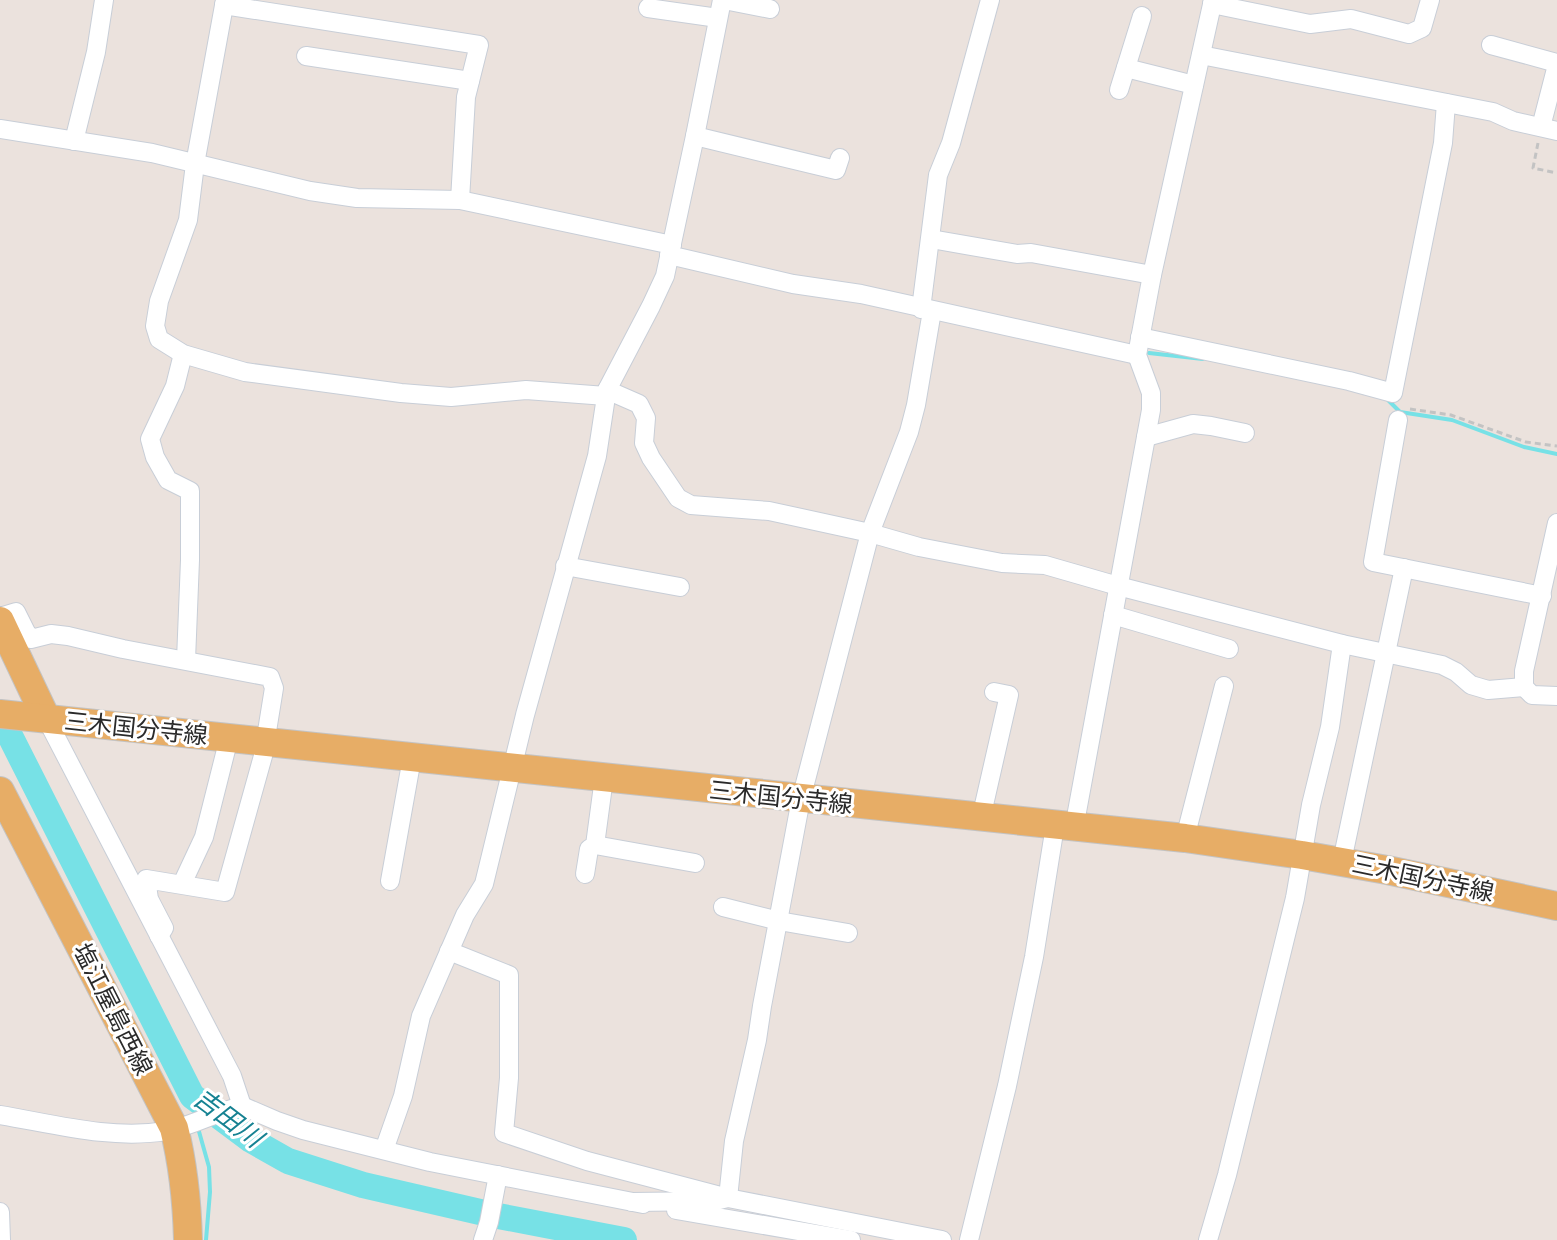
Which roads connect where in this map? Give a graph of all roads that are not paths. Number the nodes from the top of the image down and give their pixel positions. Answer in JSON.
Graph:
{"nodes":[{"id":1,"x":104,"y":0,"type":"edge"},
{"id":2,"x":990,"y":0,"type":"edge"},
{"id":3,"x":1430,"y":0,"type":"edge"},
{"id":4,"x":225,"y":2,"type":"edge"},
{"id":5,"x":1213,"y":2,"type":"edge"},
{"id":6,"x":721,"y":6,"type":"edge"},
{"id":7,"x":648,"y":8,"type":"dead end"},
{"id":8,"x":770,"y":9,"type":"dead end"},
{"id":9,"x":1142,"y":16,"type":"dead end"},
{"id":10,"x":1491,"y":45,"type":"dead end"},
{"id":11,"x":1201,"y":55,"type":"junction"},
{"id":12,"x":306,"y":56,"type":"dead end"},
{"id":13,"x":1557,"y":64,"type":"edge"},
{"id":14,"x":1126,"y":68,"type":"junction"},
{"id":15,"x":470,"y":81,"type":"junction"},
{"id":16,"x":1194,"y":85,"type":"junction"},
{"id":17,"x":1119,"y":90,"type":"dead end"},
{"id":18,"x":1446,"y":103,"type":"junction"},
{"id":19,"x":0,"y":129,"type":"edge"},
{"id":20,"x":1549,"y":129,"type":"edge"},
{"id":21,"x":695,"y":136,"type":"junction"},
{"id":22,"x":74,"y":141,"type":"junction"},
{"id":23,"x":840,"y":158,"type":"dead end"},
{"id":24,"x":195,"y":164,"type":"junction"},
{"id":25,"x":460,"y":200,"type":"junction"},
{"id":26,"x":931,"y":239,"type":"junction"},
{"id":27,"x":670,"y":250,"type":"junction"},
{"id":28,"x":1152,"y":275,"type":"junction"},
{"id":29,"x":924,"y":306,"type":"junction"},
{"id":30,"x":1139,"y":346,"type":"junction"},
{"id":31,"x":183,"y":354,"type":"junction"},
{"id":32,"x":607,"y":393,"type":"junction"},
{"id":33,"x":1398,"y":420,"type":"dead end"},
{"id":34,"x":1245,"y":433,"type":"dead end"},
{"id":35,"x":1146,"y":437,"type":"junction"},
{"id":36,"x":1557,"y":523,"type":"edge"},
{"id":37,"x":870,"y":533,"type":"junction"},
{"id":38,"x":565,"y":566,"type":"junction"},
{"id":39,"x":1404,"y":568,"type":"junction"},
{"id":40,"x":1118,"y":586,"type":"junction"},
{"id":41,"x":680,"y":587,"type":"dead end"},
{"id":42,"x":1542,"y":596,"type":"junction"},
{"id":43,"x":1113,"y":615,"type":"junction"},
{"id":44,"x":0,"y":619,"type":"edge"},
{"id":45,"x":1342,"y":644,"type":"junction"},
{"id":46,"x":1229,"y":649,"type":"dead end"},
{"id":47,"x":1386,"y":652,"type":"junction"},
{"id":48,"x":186,"y":660,"type":"junction"},
{"id":49,"x":1224,"y":686,"type":"dead end"},
{"id":50,"x":1524,"y":687,"type":"junction"},
{"id":51,"x":994,"y":692,"type":"dead end"},
{"id":52,"x":1557,"y":696,"type":"edge"},
{"id":53,"x":0,"y":714,"type":"edge"},
{"id":54,"x":44,"y":718,"type":"junction"},
{"id":55,"x":229,"y":738,"type":"junction"},
{"id":56,"x":265,"y":742,"type":"junction"},
{"id":57,"x":412,"y":758,"type":"junction"},
{"id":58,"x":512,"y":769,"type":"junction"},
{"id":59,"x":604,"y":778,"type":"junction"},
{"id":60,"x":0,"y":791,"type":"edge"},
{"id":61,"x":801,"y":799,"type":"junction"},
{"id":62,"x":981,"y":818,"type":"junction"},
{"id":63,"x":1065,"y":827,"type":"junction"},
{"id":64,"x":1185,"y":838,"type":"junction"},
{"id":65,"x":595,"y":845,"type":"junction"},
{"id":66,"x":175,"y":854,"type":"dead end"},
{"id":67,"x":1302,"y":855,"type":"junction"},
{"id":68,"x":194,"y":859,"type":"junction"},
{"id":69,"x":1342,"y":861,"type":"junction"},
{"id":70,"x":695,"y":863,"type":"dead end"},
{"id":71,"x":585,"y":874,"type":"dead end"},
{"id":72,"x":390,"y":881,"type":"dead end"},
{"id":73,"x":182,"y":884,"type":"junction"},
{"id":74,"x":1557,"y":906,"type":"edge"},
{"id":75,"x":723,"y":907,"type":"dead end"},
{"id":76,"x":779,"y":921,"type":"junction"},
{"id":77,"x":848,"y":933,"type":"dead end"},
{"id":78,"x":159,"y":936,"type":"junction"},
{"id":79,"x":449,"y":951,"type":"junction"},
{"id":80,"x":238,"y":1107,"type":"junction"},
{"id":81,"x":0,"y":1115,"type":"edge"},
{"id":82,"x":179,"y":1126,"type":"junction"},
{"id":83,"x":384,"y":1150,"type":"junction"},
{"id":84,"x":497,"y":1181,"type":"junction"},
{"id":85,"x":728,"y":1198,"type":"junction"},
{"id":86,"x":632,"y":1202,"type":"junction"},
{"id":87,"x":0,"y":1212,"type":"edge"},
{"id":88,"x":486,"y":1231,"type":"edge"},
{"id":89,"x":1,"y":1240,"type":"edge"},
{"id":90,"x":188,"y":1240,"type":"edge"},
{"id":91,"x":851,"y":1240,"type":"edge"},
{"id":92,"x":942,"y":1240,"type":"edge"},
{"id":93,"x":969,"y":1240,"type":"edge"},
{"id":94,"x":1208,"y":1240,"type":"edge"}],
"edges":[{"from":1,"to":22,"type":"street"},
{"from":2,"to":26,"type":"street"},
{"from":3,"to":5,"type":"street"},
{"from":4,"to":15,"type":"street"},
{"from":4,"to":24,"type":"street"},
{"from":5,"to":11,"type":"street"},
{"from":6,"to":7,"type":"street"},
{"from":6,"to":8,"type":"street"},
{"from":6,"to":21,"type":"street"},
{"from":9,"to":14,"type":"street"},
{"from":10,"to":13,"type":"street"},
{"from":11,"to":16,"type":"street"},
{"from":11,"to":18,"type":"street"},
{"from":12,"to":15,"type":"street"},
{"from":13,"to":20,"type":"street"},
{"from":14,"to":16,"type":"street"},
{"from":14,"to":17,"type":"street"},
{"from":15,"to":25,"type":"street"},
{"from":16,"to":28,"type":"street"},
{"from":18,"to":20,"type":"street"},
{"from":18,"to":30,"type":"street"},
{"from":19,"to":22,"type":"street"},
{"from":21,"to":23,"type":"street"},
{"from":21,"to":27,"type":"street"},
{"from":22,"to":24,"type":"street"},
{"from":24,"to":25,"type":"street"},
{"from":24,"to":31,"type":"street"},
{"from":25,"to":27,"type":"street"},
{"from":26,"to":28,"type":"street"},
{"from":26,"to":29,"type":"street"},
{"from":27,"to":29,"type":"street"},
{"from":27,"to":32,"type":"street"},
{"from":28,"to":30,"type":"street"},
{"from":29,"to":30,"type":"street"},
{"from":29,"to":37,"type":"street"},
{"from":30,"to":35,"type":"street"},
{"from":31,"to":32,"type":"street"},
{"from":31,"to":48,"type":"street"},
{"from":32,"to":37,"type":"street"},
{"from":32,"to":38,"type":"street"},
{"from":33,"to":39,"type":"street"},
{"from":34,"to":35,"type":"street"},
{"from":35,"to":40,"type":"street"},
{"from":36,"to":42,"type":"street"},
{"from":37,"to":40,"type":"street"},
{"from":37,"to":61,"type":"street"},
{"from":38,"to":41,"type":"street"},
{"from":38,"to":58,"type":"street"},
{"from":39,"to":42,"type":"street"},
{"from":39,"to":47,"type":"street"},
{"from":40,"to":43,"type":"street"},
{"from":40,"to":45,"type":"street"},
{"from":42,"to":50,"type":"street"},
{"from":43,"to":46,"type":"street"},
{"from":43,"to":63,"type":"street"},
{"from":44,"to":48,"type":"street"},
{"from":44,"to":54,"type":"main road"},
{"from":45,"to":47,"type":"street"},
{"from":45,"to":67,"type":"street"},
{"from":47,"to":50,"type":"street"},
{"from":47,"to":69,"type":"street"},
{"from":48,"to":56,"type":"street"},
{"from":49,"to":64,"type":"street"},
{"from":50,"to":52,"type":"street"},
{"from":51,"to":62,"type":"street"},
{"from":53,"to":54,"type":"main road","name":"三木国分寺線"},
{"from":54,"to":55,"type":"main road","name":"三木国分寺線"},
{"from":54,"to":78,"type":"street"},
{"from":55,"to":56,"type":"main road","name":"三木国分寺線"},
{"from":55,"to":68,"type":"street"},
{"from":56,"to":57,"type":"main road","name":"三木国分寺線"},
{"from":56,"to":73,"type":"street"},
{"from":57,"to":58,"type":"main road","name":"三木国分寺線"},
{"from":57,"to":72,"type":"street"},
{"from":58,"to":59,"type":"main road","name":"三木国分寺線"},
{"from":58,"to":79,"type":"street"},
{"from":59,"to":61,"type":"main road","name":"三木国分寺線"},
{"from":59,"to":65,"type":"street"},
{"from":60,"to":82,"type":"main road","name":"塩江屋島西線"},
{"from":61,"to":62,"type":"main road","name":"三木国分寺線"},
{"from":61,"to":76,"type":"street"},
{"from":62,"to":63,"type":"main road","name":"三木国分寺線"},
{"from":63,"to":64,"type":"main road","name":"三木国分寺線"},
{"from":63,"to":93,"type":"street"},
{"from":64,"to":67,"type":"main road","name":"三木国分寺線"},
{"from":65,"to":70,"type":"street"},
{"from":65,"to":71,"type":"street"},
{"from":66,"to":68,"type":"street"},
{"from":67,"to":69,"type":"main road","name":"三木国分寺線"},
{"from":67,"to":94,"type":"street"},
{"from":68,"to":73,"type":"street"},
{"from":69,"to":74,"type":"main road","name":"三木国分寺線"},
{"from":73,"to":78,"type":"street"},
{"from":75,"to":76,"type":"street"},
{"from":76,"to":77,"type":"street"},
{"from":76,"to":85,"type":"street"},
{"from":78,"to":80,"type":"street"},
{"from":79,"to":83,"type":"street"},
{"from":79,"to":85,"type":"street"},
{"from":80,"to":82,"type":"street"},
{"from":80,"to":83,"type":"street"},
{"from":81,"to":82,"type":"street"},
{"from":82,"to":90,"type":"main road","name":"塩江屋島西線"},
{"from":83,"to":84,"type":"street"},
{"from":84,"to":86,"type":"street"},
{"from":84,"to":88,"type":"street"},
{"from":85,"to":86,"type":"street"},
{"from":85,"to":92,"type":"street"},
{"from":86,"to":91,"type":"street"},
{"from":87,"to":89,"type":"street"}]}
